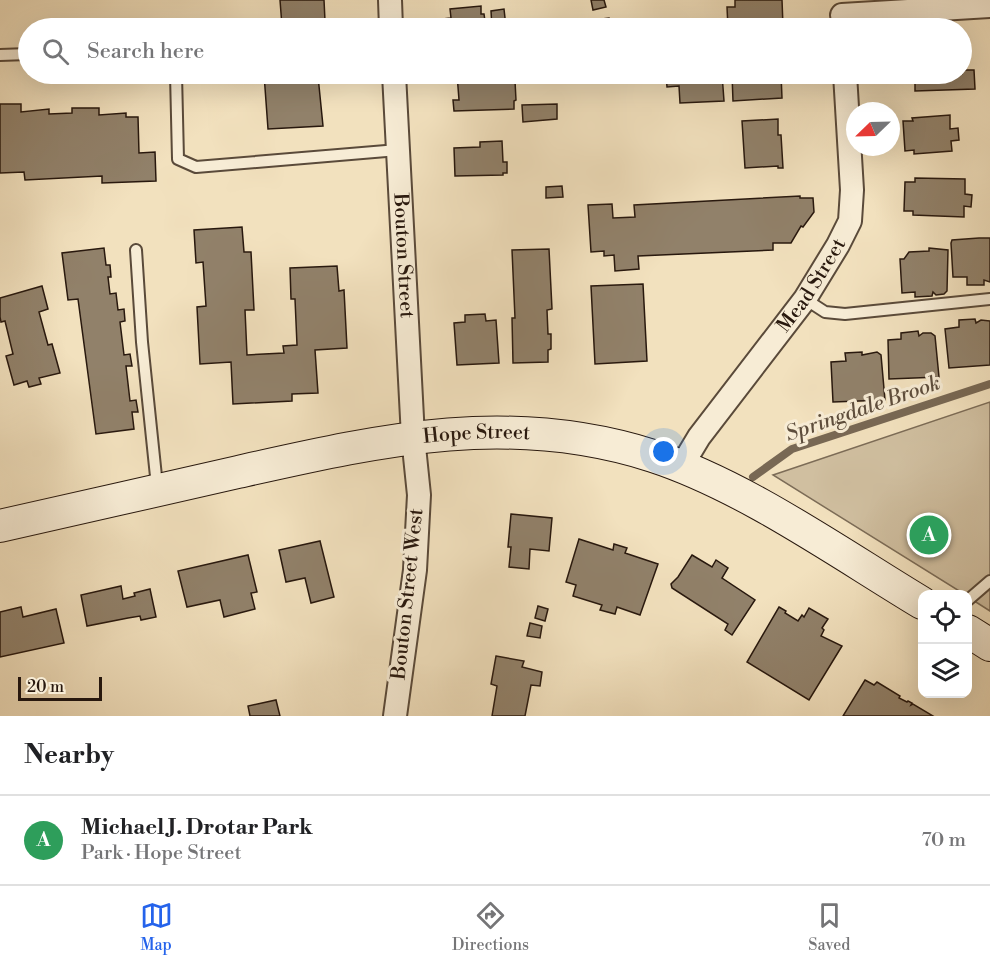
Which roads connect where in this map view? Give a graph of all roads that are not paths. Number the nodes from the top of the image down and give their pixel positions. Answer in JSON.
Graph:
{"nodes":[{"id":1,"x":390,"y":0,"type":"edge"},
{"id":2,"x":990,"y":6,"type":"edge"},
{"id":3,"x":842,"y":15,"type":"edge"},
{"id":4,"x":391,"y":18,"type":"edge"},
{"id":5,"x":18,"y":54,"type":"edge"},
{"id":6,"x":0,"y":55,"type":"edge"},
{"id":7,"x":176,"y":84,"type":"edge"},
{"id":8,"x":395,"y":84,"type":"edge"},
{"id":9,"x":846,"y":84,"type":"edge"},
{"id":10,"x":398,"y":150,"type":"junction"},
{"id":11,"x":136,"y":250,"type":"dead end"},
{"id":12,"x":805,"y":299,"type":"junction"},
{"id":13,"x":990,"y":299,"type":"edge"},
{"id":14,"x":413,"y":437,"type":"junction"},
{"id":15,"x":681,"y":466,"type":"junction"},
{"id":16,"x":157,"y":490,"type":"junction"},
{"id":17,"x":0,"y":526,"type":"edge"},
{"id":18,"x":990,"y":581,"type":"edge"},
{"id":19,"x":972,"y":597,"type":"edge"},
{"id":20,"x":918,"y":601,"type":"edge"},
{"id":21,"x":972,"y":634,"type":"edge"},
{"id":22,"x":990,"y":645,"type":"edge"},
{"id":23,"x":394,"y":716,"type":"edge"}],
"edges":[{"from":1,"to":4,"type":"street"},
{"from":2,"to":3,"type":"street"},
{"from":5,"to":6,"type":"lane"},
{"from":7,"to":10,"type":"lane"},
{"from":8,"to":10,"type":"street","name":"Bouton Street"},
{"from":9,"to":12,"type":"street","name":"Mead Street"},
{"from":10,"to":14,"type":"street","name":"Bouton Street"},
{"from":11,"to":16,"type":"lane"},
{"from":12,"to":13,"type":"lane"},
{"from":12,"to":15,"type":"street","name":"Mead Street"},
{"from":14,"to":15,"type":"main road","name":"Hope Street"},
{"from":14,"to":16,"type":"main road","name":"Hope Street"},
{"from":14,"to":23,"type":"street","name":"Bouton Street West"},
{"from":15,"to":20,"type":"main road","name":"Hope Street"},
{"from":16,"to":17,"type":"main road","name":"Hope Street"},
{"from":18,"to":19,"type":"lane"},
{"from":21,"to":22,"type":"main road"}]}
